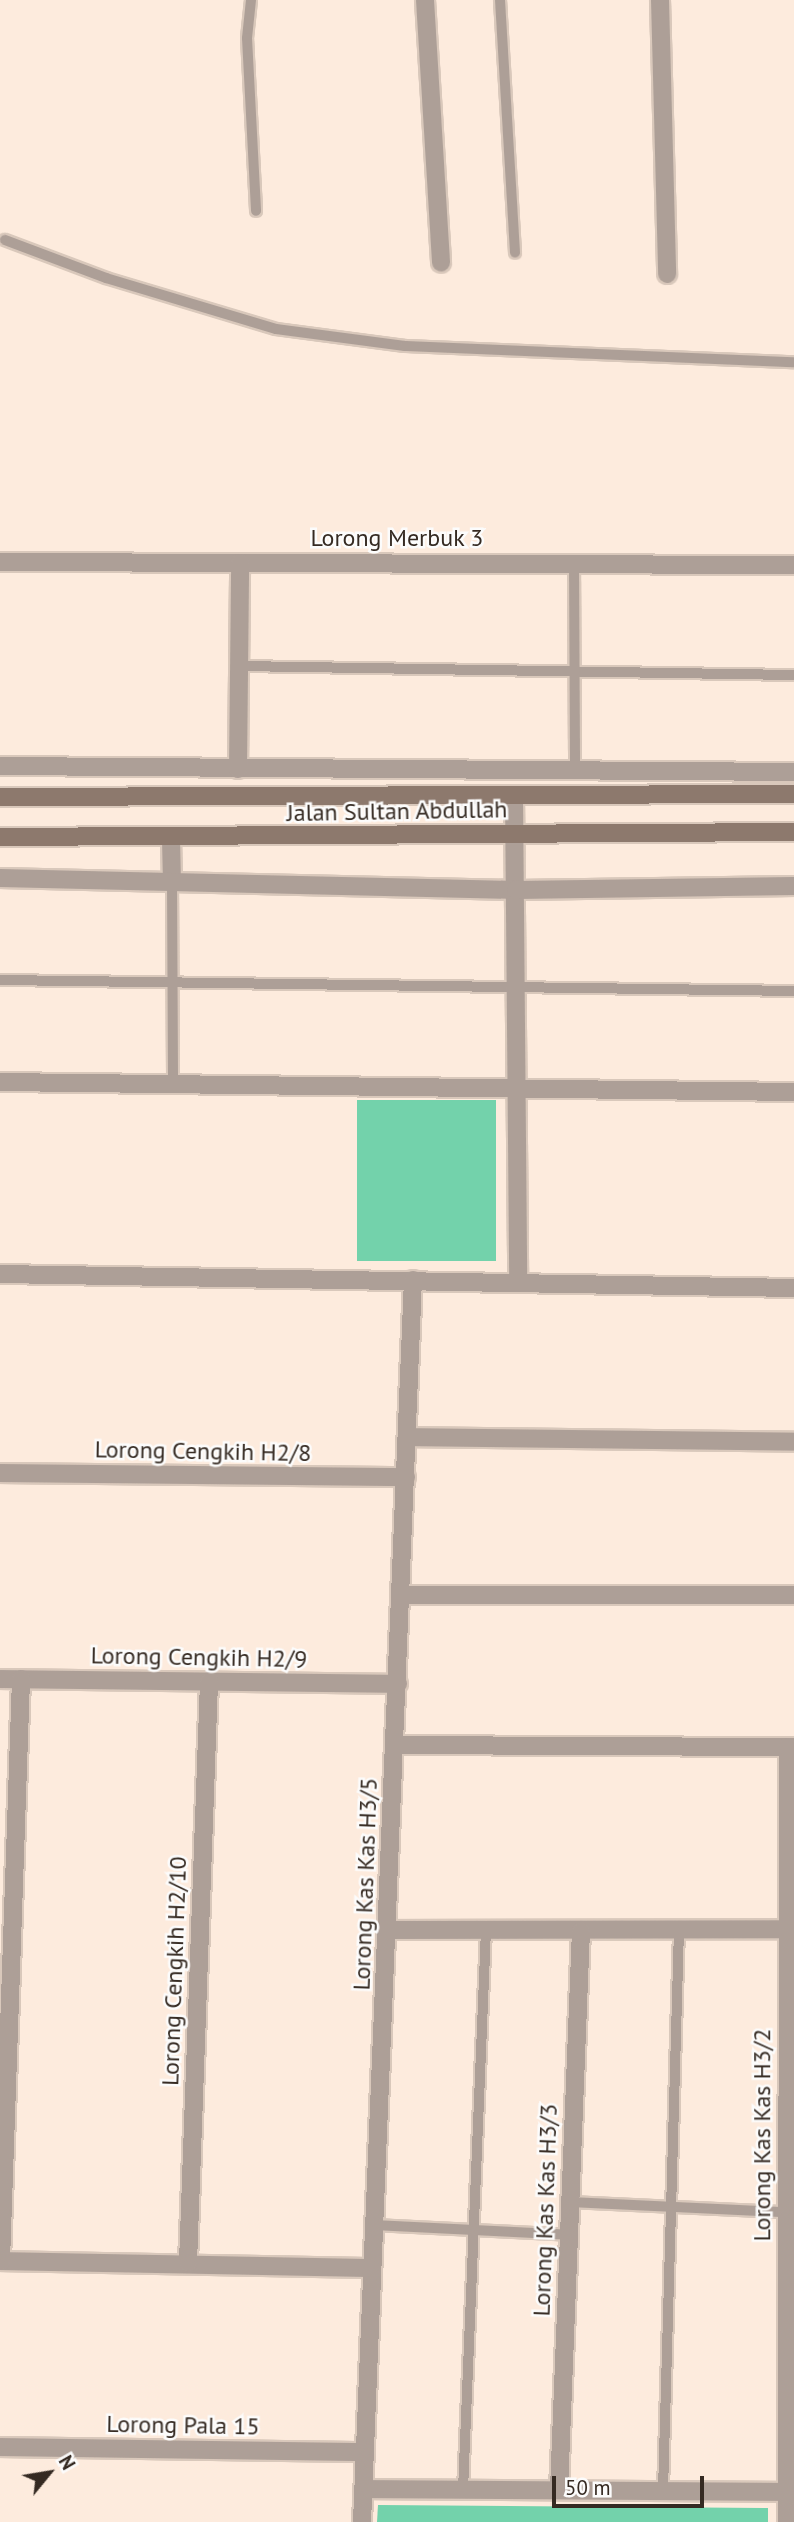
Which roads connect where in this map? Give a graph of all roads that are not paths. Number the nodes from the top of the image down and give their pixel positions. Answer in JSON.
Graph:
{"nodes":[{"id":1,"x":251,"y":0,"type":"edge"},
{"id":2,"x":425,"y":0,"type":"edge"},
{"id":3,"x":500,"y":0,"type":"edge"},
{"id":4,"x":660,"y":0,"type":"edge"},
{"id":5,"x":256,"y":211,"type":"dead end"},
{"id":6,"x":5,"y":240,"type":"dead end"},
{"id":7,"x":515,"y":253,"type":"dead end"},
{"id":8,"x":441,"y":263,"type":"dead end"},
{"id":9,"x":667,"y":274,"type":"dead end"},
{"id":10,"x":794,"y":362,"type":"edge"},
{"id":11,"x":0,"y":562,"type":"edge"},
{"id":12,"x":240,"y":563,"type":"junction"},
{"id":13,"x":574,"y":563,"type":"junction"},
{"id":14,"x":794,"y":565,"type":"edge"},
{"id":15,"x":239,"y":666,"type":"junction"},
{"id":16,"x":575,"y":671,"type":"junction"},
{"id":17,"x":794,"y":675,"type":"edge"},
{"id":18,"x":0,"y":766,"type":"edge"},
{"id":19,"x":238,"y":769,"type":"junction"},
{"id":20,"x":575,"y":770,"type":"junction"},
{"id":21,"x":794,"y":772,"type":"edge"},
{"id":22,"x":794,"y":794,"type":"edge"},
{"id":23,"x":514,"y":796,"type":"junction"},
{"id":24,"x":0,"y":797,"type":"edge"},
{"id":25,"x":794,"y":832,"type":"edge"},
{"id":26,"x":516,"y":835,"type":"junction"},
{"id":27,"x":0,"y":836,"type":"edge"},
{"id":28,"x":171,"y":839,"type":"junction"},
{"id":29,"x":0,"y":878,"type":"edge"},
{"id":30,"x":172,"y":882,"type":"junction"},
{"id":31,"x":794,"y":886,"type":"edge"},
{"id":32,"x":516,"y":890,"type":"junction"},
{"id":33,"x":0,"y":980,"type":"edge"},
{"id":34,"x":172,"y":982,"type":"junction"},
{"id":35,"x":516,"y":985,"type":"junction"},
{"id":36,"x":794,"y":991,"type":"edge"},
{"id":37,"x":0,"y":1082,"type":"edge"},
{"id":38,"x":173,"y":1084,"type":"junction"},
{"id":39,"x":517,"y":1087,"type":"junction"},
{"id":40,"x":794,"y":1092,"type":"edge"},
{"id":41,"x":0,"y":1274,"type":"edge"},
{"id":42,"x":413,"y":1280,"type":"junction"},
{"id":43,"x":518,"y":1282,"type":"junction"},
{"id":44,"x":794,"y":1288,"type":"edge"},
{"id":45,"x":409,"y":1437,"type":"junction"},
{"id":46,"x":794,"y":1442,"type":"edge"},
{"id":47,"x":0,"y":1473,"type":"edge"},
{"id":48,"x":406,"y":1477,"type":"junction"},
{"id":49,"x":402,"y":1595,"type":"junction"},
{"id":50,"x":794,"y":1595,"type":"edge"},
{"id":51,"x":0,"y":1679,"type":"edge"},
{"id":52,"x":21,"y":1679,"type":"junction"},
{"id":53,"x":209,"y":1681,"type":"junction"},
{"id":54,"x":397,"y":1684,"type":"junction"},
{"id":55,"x":395,"y":1745,"type":"junction"},
{"id":56,"x":791,"y":1747,"type":"edge"},
{"id":57,"x":6,"y":1917,"type":"edge"},
{"id":58,"x":786,"y":1928,"type":"junction"},
{"id":59,"x":389,"y":1930,"type":"junction"},
{"id":60,"x":486,"y":1930,"type":"junction"},
{"id":61,"x":679,"y":1930,"type":"junction"},
{"id":62,"x":580,"y":1931,"type":"junction"},
{"id":63,"x":3,"y":2130,"type":"edge"},
{"id":64,"x":570,"y":2202,"type":"junction"},
{"id":65,"x":671,"y":2207,"type":"junction"},
{"id":66,"x":786,"y":2212,"type":"junction"},
{"id":67,"x":374,"y":2225,"type":"junction"},
{"id":68,"x":472,"y":2230,"type":"junction"},
{"id":69,"x":569,"y":2235,"type":"junction"},
{"id":70,"x":790,"y":2239,"type":"edge"},
{"id":71,"x":0,"y":2261,"type":"edge"},
{"id":72,"x":188,"y":2263,"type":"junction"},
{"id":73,"x":372,"y":2269,"type":"junction"},
{"id":74,"x":0,"y":2446,"type":"edge"},
{"id":75,"x":365,"y":2452,"type":"junction"},
{"id":76,"x":364,"y":2489,"type":"junction"},
{"id":77,"x":463,"y":2490,"type":"junction"},
{"id":78,"x":559,"y":2490,"type":"junction"},
{"id":79,"x":663,"y":2491,"type":"junction"},
{"id":80,"x":787,"y":2492,"type":"junction"},
{"id":81,"x":790,"y":2517,"type":"edge"},
{"id":82,"x":362,"y":2522,"type":"edge"}],
"edges":[{"from":1,"to":5,"type":"lane"},
{"from":2,"to":8,"type":"street"},
{"from":3,"to":7,"type":"lane"},
{"from":4,"to":9,"type":"street"},
{"from":6,"to":10,"type":"lane"},
{"from":11,"to":12,"type":"street","name":"Lorong Merbuk 3"},
{"from":12,"to":13,"type":"street","name":"Lorong Merbuk 3"},
{"from":12,"to":15,"type":"street"},
{"from":13,"to":14,"type":"street","name":"Lorong Merbuk 3"},
{"from":13,"to":16,"type":"lane"},
{"from":15,"to":16,"type":"lane"},
{"from":15,"to":19,"type":"street"},
{"from":16,"to":17,"type":"lane"},
{"from":16,"to":20,"type":"lane"},
{"from":18,"to":19,"type":"street"},
{"from":19,"to":20,"type":"street"},
{"from":20,"to":21,"type":"street"},
{"from":22,"to":23,"type":"main road","name":"Jalan Sultan Abdullah"},
{"from":23,"to":24,"type":"main road","name":"Jalan Sultan Abdullah"},
{"from":23,"to":26,"type":"street"},
{"from":25,"to":26,"type":"main road","name":"Jalan Sultan Abdullah"},
{"from":26,"to":28,"type":"main road","name":"Jalan Sultan Abdullah"},
{"from":26,"to":32,"type":"street"},
{"from":27,"to":28,"type":"main road","name":"Jalan Sultan Abdullah"},
{"from":28,"to":30,"type":"street"},
{"from":29,"to":30,"type":"street"},
{"from":30,"to":32,"type":"street"},
{"from":30,"to":34,"type":"lane"},
{"from":31,"to":32,"type":"street"},
{"from":32,"to":35,"type":"street"},
{"from":33,"to":34,"type":"lane"},
{"from":34,"to":35,"type":"lane"},
{"from":34,"to":38,"type":"lane"},
{"from":35,"to":36,"type":"lane"},
{"from":35,"to":39,"type":"street"},
{"from":37,"to":38,"type":"street"},
{"from":38,"to":39,"type":"street"},
{"from":39,"to":40,"type":"street"},
{"from":39,"to":43,"type":"street"},
{"from":41,"to":42,"type":"street"},
{"from":42,"to":43,"type":"street"},
{"from":42,"to":45,"type":"street","name":"Lorong Kas Kas H3/5"},
{"from":43,"to":44,"type":"street"},
{"from":45,"to":46,"type":"street"},
{"from":45,"to":48,"type":"street","name":"Lorong Kas Kas H3/5"},
{"from":47,"to":48,"type":"street","name":"Lorong Cengkih H2/8"},
{"from":48,"to":49,"type":"street","name":"Lorong Kas Kas H3/5"},
{"from":49,"to":50,"type":"street"},
{"from":49,"to":54,"type":"street","name":"Lorong Kas Kas H3/5"},
{"from":51,"to":52,"type":"street","name":"Lorong Cengkih H2/9"},
{"from":52,"to":53,"type":"street","name":"Lorong Cengkih H2/9"},
{"from":52,"to":57,"type":"street"},
{"from":53,"to":54,"type":"street","name":"Lorong Cengkih H2/9"},
{"from":53,"to":72,"type":"street","name":"Lorong Cengkih H2/10"},
{"from":54,"to":55,"type":"street","name":"Lorong Kas Kas H3/5"},
{"from":55,"to":56,"type":"street"},
{"from":55,"to":59,"type":"street","name":"Lorong Kas Kas H3/5"},
{"from":56,"to":58,"type":"street","name":"Lorong Kas Kas H3/2"},
{"from":57,"to":63,"type":"street"},
{"from":58,"to":61,"type":"street"},
{"from":58,"to":66,"type":"street","name":"Lorong Kas Kas H3/2"},
{"from":59,"to":60,"type":"street"},
{"from":59,"to":67,"type":"street","name":"Lorong Kas Kas H3/5"},
{"from":60,"to":62,"type":"street"},
{"from":60,"to":68,"type":"lane"},
{"from":61,"to":62,"type":"street"},
{"from":61,"to":65,"type":"lane"},
{"from":62,"to":64,"type":"street","name":"Lorong Kas Kas H3/3"},
{"from":63,"to":71,"type":"street"},
{"from":64,"to":65,"type":"lane"},
{"from":64,"to":69,"type":"street","name":"Lorong Kas Kas H3/3"},
{"from":65,"to":66,"type":"lane"},
{"from":65,"to":79,"type":"lane"},
{"from":66,"to":70,"type":"street","name":"Lorong Kas Kas H3/2"},
{"from":67,"to":68,"type":"lane"},
{"from":67,"to":73,"type":"street","name":"Lorong Kas Kas H3/5"},
{"from":68,"to":69,"type":"lane"},
{"from":68,"to":77,"type":"lane"},
{"from":69,"to":78,"type":"street","name":"Lorong Kas Kas H3/3"},
{"from":70,"to":80,"type":"street","name":"Lorong Kas Kas H3/2"},
{"from":71,"to":72,"type":"street"},
{"from":72,"to":73,"type":"street"},
{"from":73,"to":75,"type":"street","name":"Lorong Kas Kas H3/5"},
{"from":74,"to":75,"type":"street","name":"Lorong Pala 15"},
{"from":75,"to":76,"type":"street","name":"Lorong Kas Kas H3/5"},
{"from":76,"to":77,"type":"street"},
{"from":76,"to":82,"type":"street","name":"Lorong Kas Kas H3/5"},
{"from":77,"to":78,"type":"street"},
{"from":78,"to":79,"type":"street"},
{"from":79,"to":80,"type":"street"},
{"from":80,"to":81,"type":"street","name":"Lorong Kas Kas H3/2"}]}
